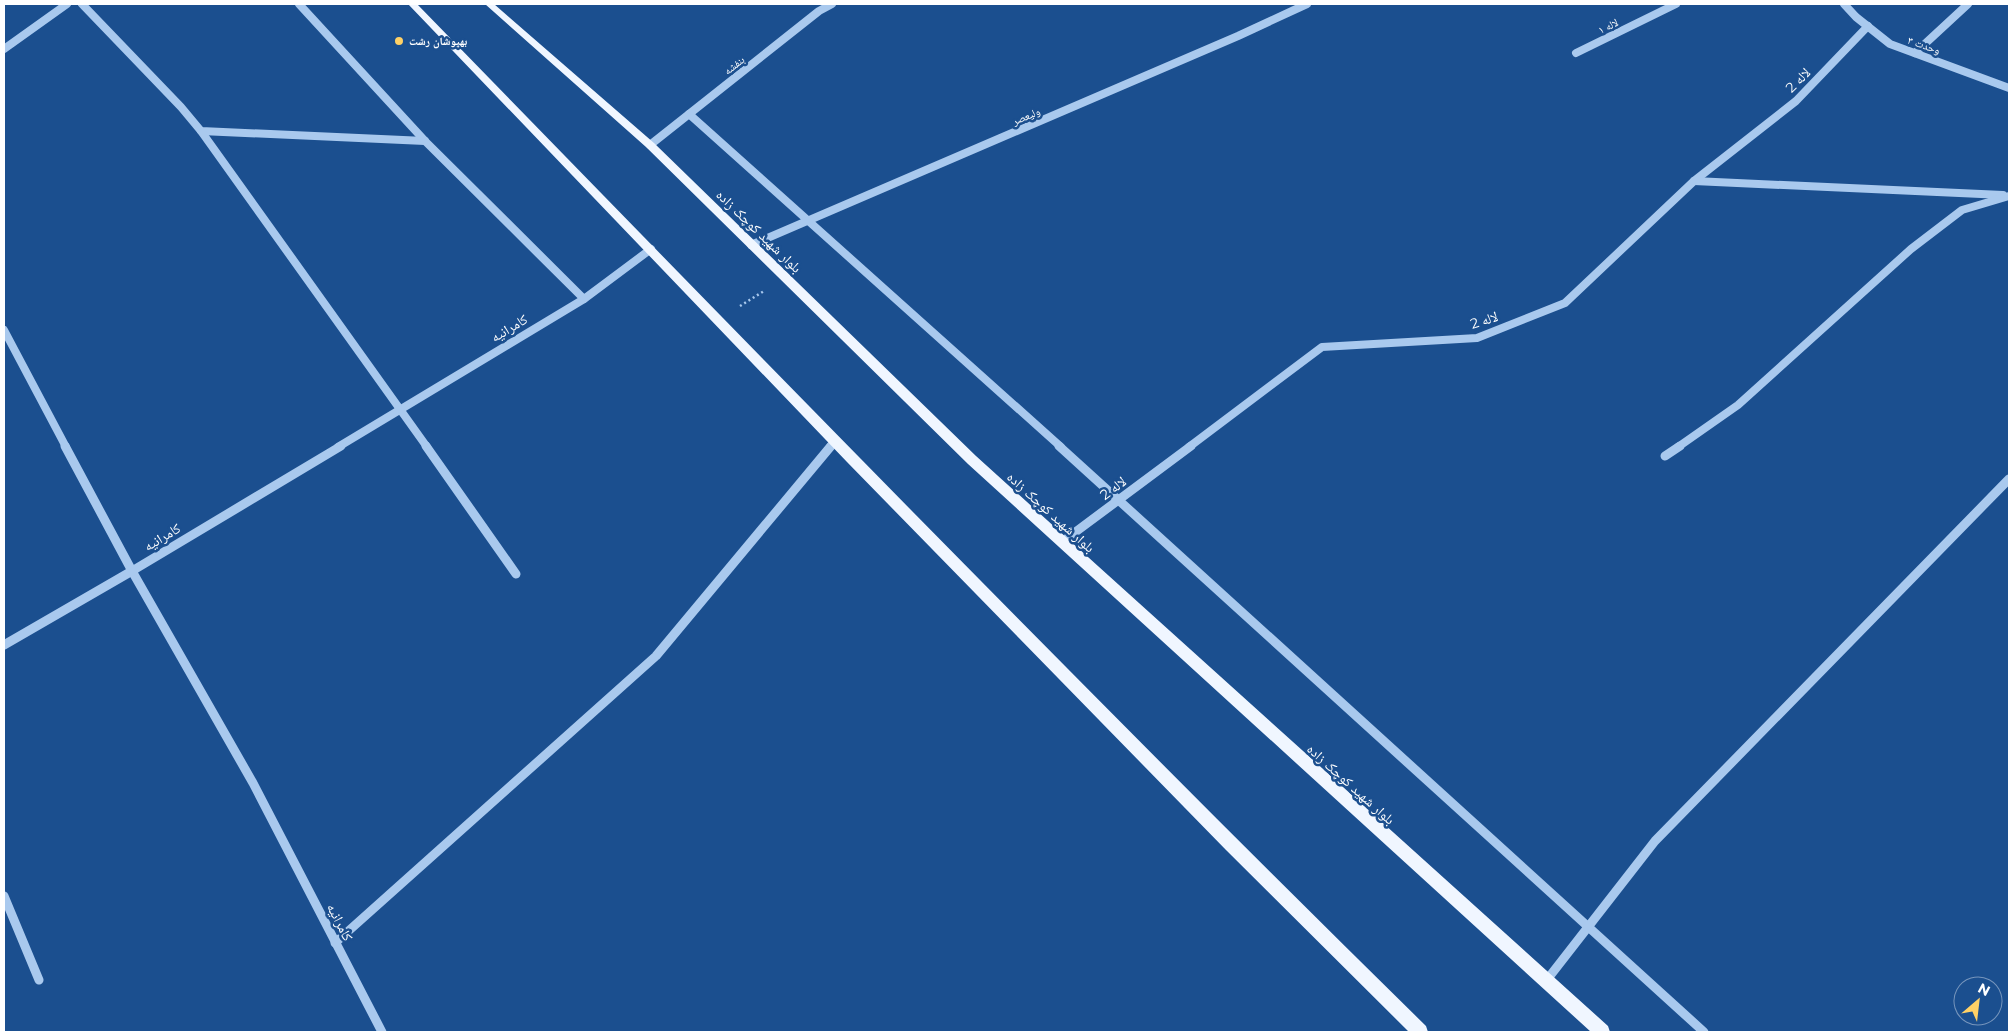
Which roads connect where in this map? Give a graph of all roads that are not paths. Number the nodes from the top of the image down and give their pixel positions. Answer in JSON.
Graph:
{"nodes":[{"id":1,"x":66,"y":4,"type":"edge"},
{"id":2,"x":82,"y":4,"type":"edge"},
{"id":3,"x":300,"y":4,"type":"edge"},
{"id":4,"x":412,"y":4,"type":"edge"},
{"id":5,"x":489,"y":4,"type":"edge"},
{"id":6,"x":832,"y":4,"type":"edge"},
{"id":7,"x":1307,"y":4,"type":"edge"},
{"id":8,"x":1676,"y":4,"type":"edge"},
{"id":9,"x":1844,"y":4,"type":"edge"},
{"id":10,"x":1968,"y":4,"type":"edge"},
{"id":11,"x":1868,"y":26,"type":"junction"},
{"id":12,"x":4,"y":49,"type":"edge"},
{"id":13,"x":1576,"y":53,"type":"dead end"},
{"id":14,"x":1915,"y":53,"type":"junction"},
{"id":15,"x":2009,"y":88,"type":"edge"},
{"id":16,"x":689,"y":114,"type":"junction"},
{"id":17,"x":201,"y":131,"type":"junction"},
{"id":18,"x":425,"y":141,"type":"junction"},
{"id":19,"x":650,"y":145,"type":"junction"},
{"id":20,"x":1694,"y":181,"type":"junction"},
{"id":21,"x":2009,"y":196,"type":"edge"},
{"id":22,"x":806,"y":222,"type":"junction"},
{"id":23,"x":752,"y":245,"type":"junction"},
{"id":24,"x":651,"y":249,"type":"junction"},
{"id":25,"x":584,"y":299,"type":"junction"},
{"id":26,"x":4,"y":330,"type":"edge"},
{"id":27,"x":400,"y":408,"type":"junction"},
{"id":28,"x":835,"y":441,"type":"junction"},
{"id":29,"x":1665,"y":456,"type":"dead end"},
{"id":30,"x":2009,"y":479,"type":"edge"},
{"id":31,"x":1119,"y":499,"type":"junction"},
{"id":32,"x":1062,"y":542,"type":"junction"},
{"id":33,"x":132,"y":571,"type":"junction"},
{"id":34,"x":516,"y":574,"type":"dead end"},
{"id":35,"x":4,"y":645,"type":"edge"},
{"id":36,"x":4,"y":896,"type":"edge"},
{"id":37,"x":1587,"y":929,"type":"junction"},
{"id":38,"x":335,"y":943,"type":"junction"},
{"id":39,"x":39,"y":980,"type":"dead end"},
{"id":40,"x":1546,"y":981,"type":"junction"},
{"id":41,"x":382,"y":1032,"type":"edge"},
{"id":42,"x":1420,"y":1032,"type":"edge"},
{"id":43,"x":1602,"y":1032,"type":"edge"},
{"id":44,"x":1704,"y":1032,"type":"edge"}],
"edges":[{"from":1,"to":12,"type":"street"},
{"from":2,"to":17,"type":"street"},
{"from":3,"to":18,"type":"street"},
{"from":4,"to":24,"type":"main road"},
{"from":5,"to":19,"type":"main road","name":"بلوار شهید کوچک زاده"},
{"from":6,"to":16,"type":"street","name":"بنفشه"},
{"from":7,"to":22,"type":"street","name":"ولیعصر"},
{"from":8,"to":13,"type":"street","name":"لاله ۱"},
{"from":9,"to":11,"type":"street","name":"وحدت ۳"},
{"from":10,"to":14,"type":"street"},
{"from":11,"to":14,"type":"street","name":"وحدت ۳"},
{"from":11,"to":20,"type":"street","name":"لاله 2"},
{"from":14,"to":15,"type":"street","name":"وحدت ۳"},
{"from":16,"to":19,"type":"street","name":"بنفشه"},
{"from":16,"to":22,"type":"street"},
{"from":17,"to":18,"type":"street"},
{"from":17,"to":27,"type":"street"},
{"from":18,"to":25,"type":"street"},
{"from":19,"to":23,"type":"main road","name":"بلوار شهید کوچک زاده"},
{"from":20,"to":21,"type":"street"},
{"from":20,"to":31,"type":"street","name":"لاله 2"},
{"from":21,"to":29,"type":"street"},
{"from":22,"to":23,"type":"street","name":"ولیعصر"},
{"from":22,"to":31,"type":"street"},
{"from":23,"to":32,"type":"main road","name":"بلوار شهید کوچک زاده"},
{"from":24,"to":25,"type":"street","name":"کامرانیه"},
{"from":24,"to":28,"type":"main road"},
{"from":25,"to":27,"type":"street","name":"کامرانیه"},
{"from":26,"to":33,"type":"street"},
{"from":27,"to":33,"type":"street","name":"کامرانیه"},
{"from":27,"to":34,"type":"street"},
{"from":28,"to":38,"type":"street"},
{"from":28,"to":42,"type":"main road"},
{"from":30,"to":37,"type":"street"},
{"from":31,"to":32,"type":"street","name":"لاله 2"},
{"from":31,"to":37,"type":"street"},
{"from":32,"to":40,"type":"main road","name":"بلوار شهید کوچک زاده"},
{"from":33,"to":35,"type":"street"},
{"from":33,"to":38,"type":"street","name":"کامرانیه"},
{"from":36,"to":39,"type":"lane"},
{"from":37,"to":40,"type":"street"},
{"from":37,"to":44,"type":"street"},
{"from":38,"to":41,"type":"street","name":"کامرانیه"},
{"from":40,"to":43,"type":"main road","name":"بلوار شهید کوچک زاده"}]}
